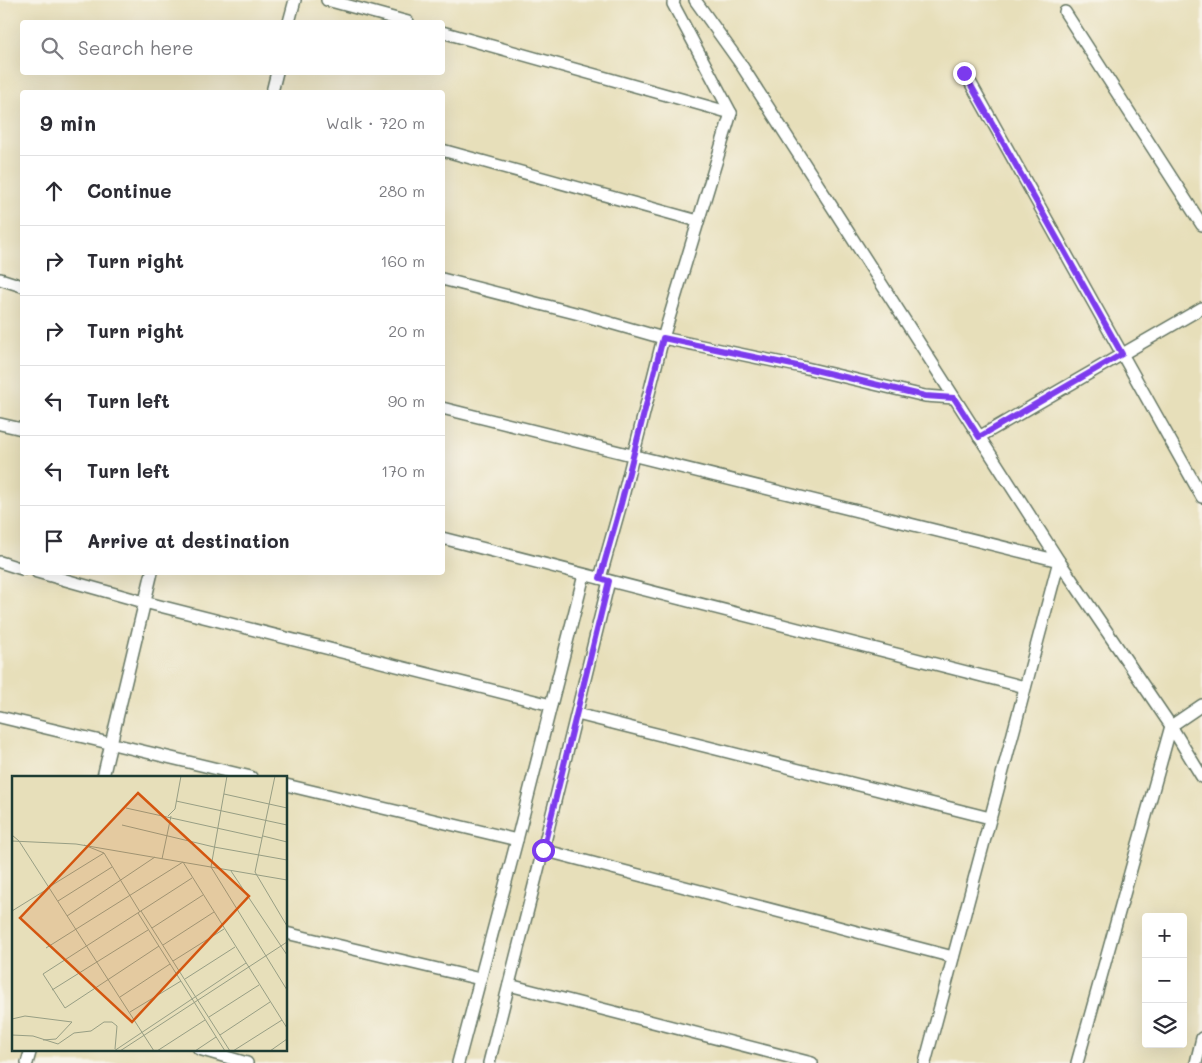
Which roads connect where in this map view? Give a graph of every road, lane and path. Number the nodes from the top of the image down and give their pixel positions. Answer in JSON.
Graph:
{"nodes":[{"id":1,"x":295,"y":0,"type":"edge"},
{"id":2,"x":327,"y":0,"type":"edge"},
{"id":3,"x":674,"y":0,"type":"edge"},
{"id":4,"x":695,"y":0,"type":"edge"},
{"id":5,"x":1065,"y":12,"type":"dead end"},
{"id":6,"x":290,"y":20,"type":"edge"},
{"id":7,"x":401,"y":20,"type":"edge"},
{"id":8,"x":445,"y":33,"type":"edge"},
{"id":9,"x":964,"y":73,"type":"dead end"},
{"id":10,"x":276,"y":75,"type":"edge"},
{"id":11,"x":272,"y":90,"type":"edge"},
{"id":12,"x":730,"y":113,"type":"junction"},
{"id":13,"x":445,"y":151,"type":"edge"},
{"id":14,"x":698,"y":221,"type":"junction"},
{"id":15,"x":1202,"y":225,"type":"edge"},
{"id":16,"x":0,"y":279,"type":"edge"},
{"id":17,"x":445,"y":279,"type":"edge"},
{"id":18,"x":20,"y":285,"type":"edge"},
{"id":19,"x":1202,"y":308,"type":"edge"},
{"id":20,"x":663,"y":338,"type":"junction"},
{"id":21,"x":1122,"y":354,"type":"junction"},
{"id":22,"x":954,"y":398,"type":"junction"},
{"id":23,"x":445,"y":409,"type":"edge"},
{"id":24,"x":0,"y":424,"type":"edge"},
{"id":25,"x":20,"y":429,"type":"edge"},
{"id":26,"x":979,"y":437,"type":"junction"},
{"id":27,"x":634,"y":455,"type":"junction"},
{"id":28,"x":1202,"y":497,"type":"edge"},
{"id":29,"x":445,"y":539,"type":"edge"},
{"id":30,"x":1059,"y":561,"type":"junction"},
{"id":31,"x":0,"y":562,"type":"edge"},
{"id":32,"x":20,"y":568,"type":"edge"},
{"id":33,"x":584,"y":574,"type":"junction"},
{"id":34,"x":48,"y":575,"type":"edge"},
{"id":35,"x":151,"y":575,"type":"edge"},
{"id":36,"x":605,"y":580,"type":"junction"},
{"id":37,"x":144,"y":602,"type":"junction"},
{"id":38,"x":1025,"y":687,"type":"junction"},
{"id":39,"x":551,"y":705,"type":"junction"},
{"id":40,"x":1202,"y":705,"type":"edge"},
{"id":41,"x":577,"y":714,"type":"junction"},
{"id":42,"x":0,"y":717,"type":"edge"},
{"id":43,"x":1171,"y":726,"type":"junction"},
{"id":44,"x":111,"y":744,"type":"junction"},
{"id":45,"x":103,"y":776,"type":"edge"},
{"id":46,"x":247,"y":776,"type":"edge"},
{"id":47,"x":1202,"y":777,"type":"edge"},
{"id":48,"x":288,"y":785,"type":"edge"},
{"id":49,"x":990,"y":818,"type":"junction"},
{"id":50,"x":517,"y":840,"type":"junction"},
{"id":51,"x":543,"y":850,"type":"junction"},
{"id":52,"x":288,"y":933,"type":"edge"},
{"id":53,"x":953,"y":957,"type":"junction"},
{"id":54,"x":480,"y":979,"type":"junction"},
{"id":55,"x":509,"y":985,"type":"junction"},
{"id":56,"x":1202,"y":1038,"type":"edge"},
{"id":57,"x":31,"y":1050,"type":"edge"},
{"id":58,"x":202,"y":1050,"type":"edge"},
{"id":59,"x":27,"y":1063,"type":"edge"},
{"id":60,"x":247,"y":1063,"type":"edge"},
{"id":61,"x":458,"y":1063,"type":"edge"},
{"id":62,"x":489,"y":1063,"type":"edge"},
{"id":63,"x":812,"y":1063,"type":"edge"},
{"id":64,"x":925,"y":1063,"type":"edge"},
{"id":65,"x":1077,"y":1063,"type":"edge"},
{"id":66,"x":1196,"y":1063,"type":"edge"}],
"edges":[{"from":1,"to":6,"type":"street"},
{"from":2,"to":7,"type":"street"},
{"from":3,"to":12,"type":"street"},
{"from":4,"to":22,"type":"street"},
{"from":5,"to":15,"type":"street"},
{"from":8,"to":12,"type":"street"},
{"from":9,"to":21,"type":"street"},
{"from":10,"to":11,"type":"street"},
{"from":12,"to":14,"type":"street"},
{"from":13,"to":14,"type":"street"},
{"from":14,"to":20,"type":"street"},
{"from":16,"to":18,"type":"street"},
{"from":17,"to":20,"type":"street"},
{"from":19,"to":21,"type":"street"},
{"from":20,"to":22,"type":"street"},
{"from":20,"to":27,"type":"street"},
{"from":21,"to":26,"type":"street"},
{"from":21,"to":28,"type":"street"},
{"from":22,"to":26,"type":"street"},
{"from":23,"to":27,"type":"street"},
{"from":24,"to":25,"type":"street"},
{"from":26,"to":30,"type":"street"},
{"from":27,"to":30,"type":"street"},
{"from":27,"to":36,"type":"street"},
{"from":29,"to":33,"type":"street"},
{"from":30,"to":38,"type":"street"},
{"from":30,"to":43,"type":"street"},
{"from":31,"to":32,"type":"street"},
{"from":33,"to":36,"type":"street"},
{"from":33,"to":39,"type":"street"},
{"from":34,"to":37,"type":"street"},
{"from":35,"to":37,"type":"street"},
{"from":36,"to":38,"type":"street"},
{"from":36,"to":41,"type":"street"},
{"from":37,"to":39,"type":"street"},
{"from":37,"to":44,"type":"street"},
{"from":38,"to":49,"type":"street"},
{"from":39,"to":50,"type":"street"},
{"from":40,"to":43,"type":"street"},
{"from":41,"to":49,"type":"street"},
{"from":41,"to":51,"type":"street"},
{"from":42,"to":44,"type":"street"},
{"from":43,"to":47,"type":"street"},
{"from":43,"to":65,"type":"street"},
{"from":44,"to":45,"type":"street"},
{"from":44,"to":46,"type":"street"},
{"from":48,"to":50,"type":"street"},
{"from":49,"to":53,"type":"street"},
{"from":50,"to":54,"type":"street"},
{"from":51,"to":53,"type":"street"},
{"from":51,"to":55,"type":"street"},
{"from":52,"to":54,"type":"street"},
{"from":53,"to":64,"type":"street"},
{"from":54,"to":61,"type":"street"},
{"from":55,"to":62,"type":"street"},
{"from":55,"to":63,"type":"street"},
{"from":56,"to":66,"type":"street"},
{"from":57,"to":59,"type":"street"},
{"from":58,"to":60,"type":"street"}]}
